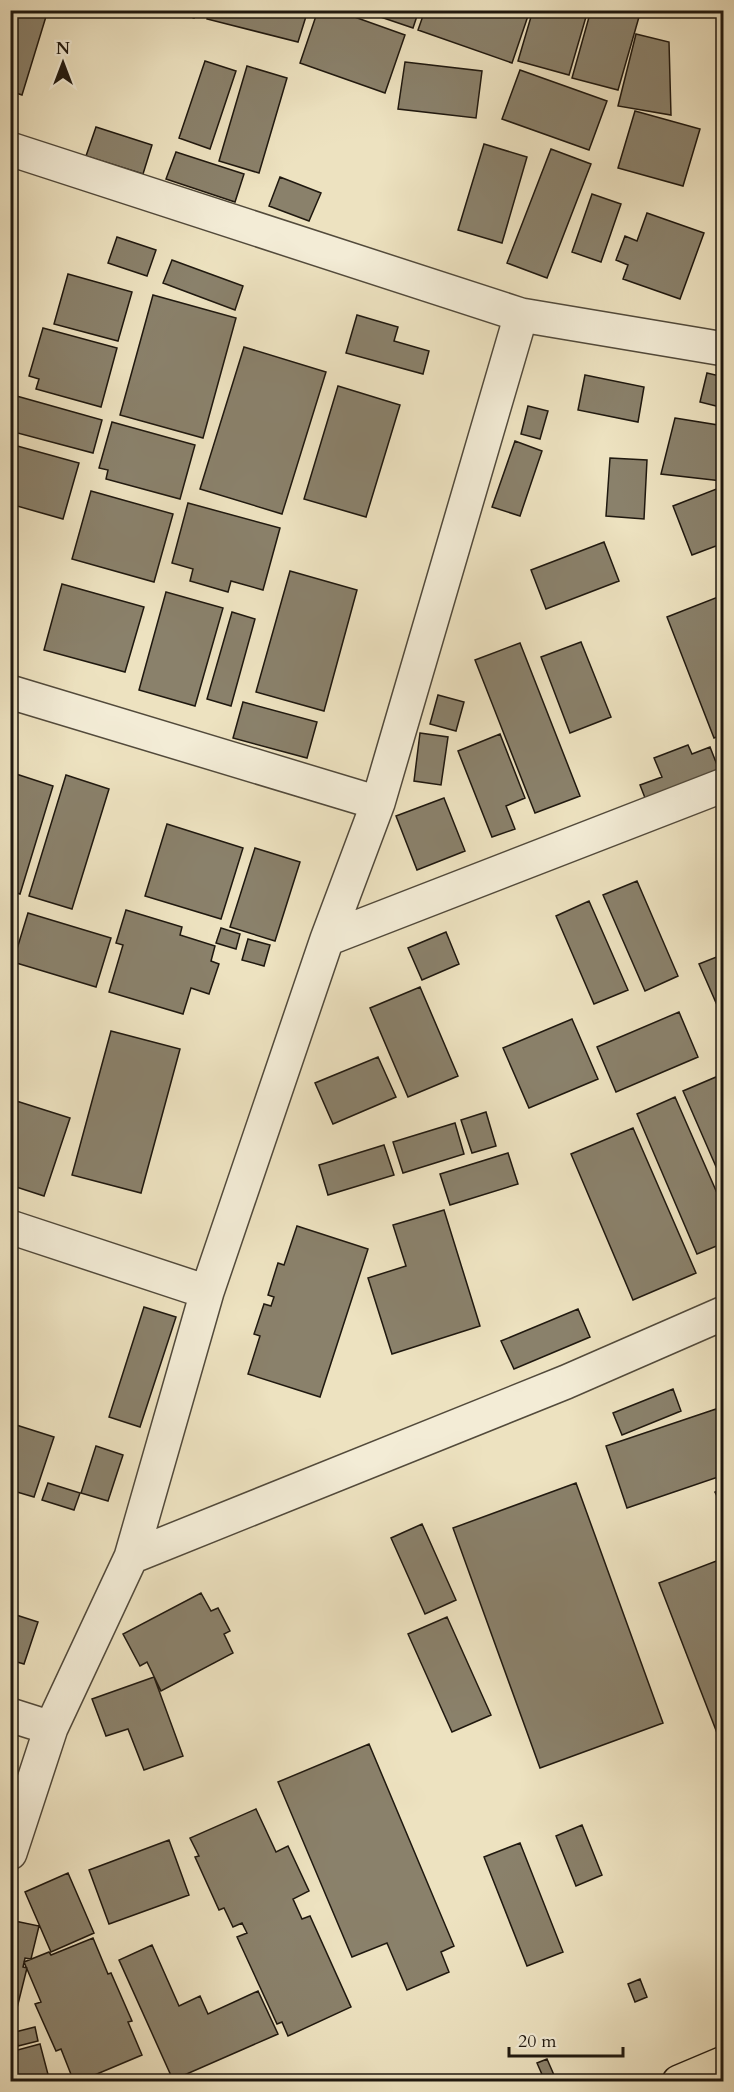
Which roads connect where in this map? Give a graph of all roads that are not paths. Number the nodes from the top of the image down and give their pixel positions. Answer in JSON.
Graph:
{"nodes":[{"id":1,"x":10,"y":149,"type":"edge"},
{"id":2,"x":521,"y":315,"type":"junction"},
{"id":3,"x":723,"y":349,"type":"edge"},
{"id":4,"x":10,"y":692,"type":"edge"},
{"id":5,"x":723,"y":785,"type":"edge"},
{"id":6,"x":378,"y":803,"type":"junction"},
{"id":7,"x":327,"y":939,"type":"junction"},
{"id":8,"x":10,"y":1227,"type":"edge"},
{"id":9,"x":207,"y":1292,"type":"junction"},
{"id":10,"x":723,"y":1313,"type":"edge"},
{"id":11,"x":131,"y":1557,"type":"junction"},
{"id":12,"x":10,"y":1715,"type":"edge"},
{"id":13,"x":51,"y":1728,"type":"junction"},
{"id":14,"x":10,"y":1854,"type":"edge"},
{"id":15,"x":723,"y":2063,"type":"edge"},
{"id":16,"x":679,"y":2082,"type":"edge"}],
"edges":[{"from":1,"to":2,"type":"street"},
{"from":2,"to":3,"type":"street"},
{"from":2,"to":6,"type":"street"},
{"from":4,"to":6,"type":"street"},
{"from":5,"to":7,"type":"street"},
{"from":6,"to":7,"type":"street"},
{"from":7,"to":9,"type":"street"},
{"from":8,"to":9,"type":"street"},
{"from":9,"to":11,"type":"street"},
{"from":10,"to":11,"type":"street"},
{"from":11,"to":13,"type":"street"},
{"from":12,"to":13,"type":"street"},
{"from":13,"to":14,"type":"street"},
{"from":15,"to":16,"type":"main road"}]}
